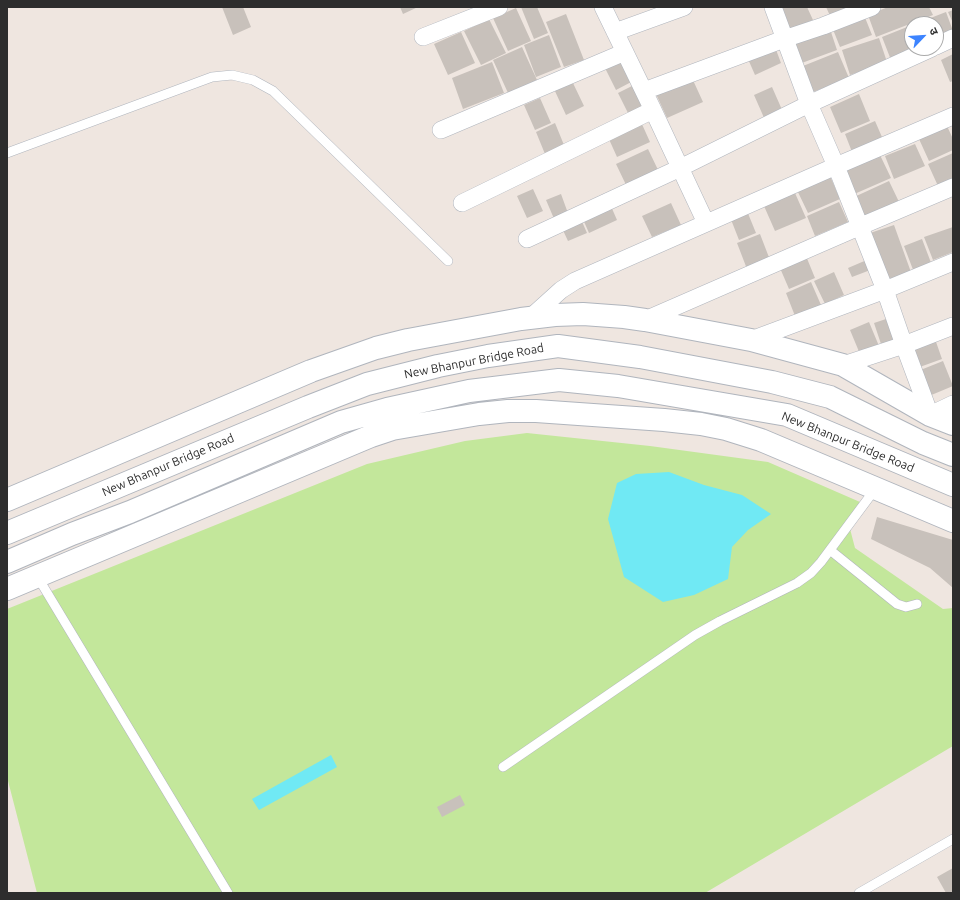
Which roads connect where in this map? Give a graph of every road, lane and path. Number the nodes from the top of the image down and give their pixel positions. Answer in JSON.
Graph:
{"nodes":[{"id":1,"x":500,"y":7,"type":"edge"},
{"id":2,"x":603,"y":7,"type":"edge"},
{"id":3,"x":684,"y":7,"type":"edge"},
{"id":4,"x":773,"y":7,"type":"edge"},
{"id":5,"x":872,"y":7,"type":"edge"},
{"id":6,"x":615,"y":32,"type":"junction"},
{"id":7,"x":422,"y":37,"type":"dead end"},
{"id":8,"x":784,"y":39,"type":"junction"},
{"id":9,"x":625,"y":52,"type":"junction"},
{"id":10,"x":914,"y":56,"type":"edge"},
{"id":11,"x":644,"y":91,"type":"junction"},
{"id":12,"x":809,"y":104,"type":"junction"},
{"id":13,"x":653,"y":110,"type":"junction"},
{"id":14,"x":953,"y":116,"type":"edge"},
{"id":15,"x":441,"y":130,"type":"dead end"},
{"id":16,"x":7,"y":153,"type":"edge"},
{"id":17,"x":836,"y":166,"type":"junction"},
{"id":18,"x":680,"y":168,"type":"junction"},
{"id":19,"x":953,"y":187,"type":"edge"},
{"id":20,"x":462,"y":203,"type":"dead end"},
{"id":21,"x":706,"y":222,"type":"junction"},
{"id":22,"x":860,"y":226,"type":"junction"},
{"id":23,"x":527,"y":239,"type":"dead end"},
{"id":24,"x":448,"y":261,"type":"dead end"},
{"id":25,"x":953,"y":262,"type":"edge"},
{"id":26,"x":885,"y":290,"type":"junction"},
{"id":27,"x":530,"y":318,"type":"junction"},
{"id":28,"x":645,"y":320,"type":"junction"},
{"id":29,"x":953,"y":326,"type":"edge"},
{"id":30,"x":751,"y":340,"type":"junction"},
{"id":31,"x":904,"y":345,"type":"junction"},
{"id":32,"x":843,"y":365,"type":"junction"},
{"id":33,"x":953,"y":404,"type":"edge"},
{"id":34,"x":930,"y":415,"type":"junction"},
{"id":35,"x":953,"y":424,"type":"edge"},
{"id":36,"x":953,"y":455,"type":"edge"},
{"id":37,"x":953,"y":485,"type":"edge"},
{"id":38,"x":876,"y":488,"type":"junction"},
{"id":39,"x":7,"y":500,"type":"edge"},
{"id":40,"x":953,"y":521,"type":"edge"},
{"id":41,"x":7,"y":533,"type":"edge"},
{"id":42,"x":830,"y":550,"type":"junction"},
{"id":43,"x":7,"y":562,"type":"edge"},
{"id":44,"x":37,"y":576,"type":"junction"},
{"id":45,"x":7,"y":589,"type":"edge"},
{"id":46,"x":918,"y":604,"type":"dead end"},
{"id":47,"x":503,"y":767,"type":"dead end"},
{"id":48,"x":953,"y":839,"type":"edge"},
{"id":49,"x":228,"y":893,"type":"edge"},
{"id":50,"x":859,"y":893,"type":"edge"}],
"edges":[{"from":1,"to":7,"type":"street"},
{"from":2,"to":6,"type":"street"},
{"from":3,"to":6,"type":"street"},
{"from":4,"to":8,"type":"street"},
{"from":5,"to":8,"type":"street"},
{"from":6,"to":9,"type":"street"},
{"from":8,"to":11,"type":"street"},
{"from":8,"to":12,"type":"street"},
{"from":9,"to":11,"type":"street"},
{"from":9,"to":15,"type":"street"},
{"from":10,"to":12,"type":"street"},
{"from":11,"to":13,"type":"street"},
{"from":12,"to":17,"type":"street"},
{"from":12,"to":18,"type":"street"},
{"from":13,"to":18,"type":"street"},
{"from":13,"to":20,"type":"street"},
{"from":14,"to":17,"type":"street"},
{"from":16,"to":24,"type":"lane"},
{"from":17,"to":21,"type":"street"},
{"from":17,"to":22,"type":"street"},
{"from":18,"to":21,"type":"street"},
{"from":18,"to":23,"type":"street"},
{"from":19,"to":22,"type":"street"},
{"from":21,"to":27,"type":"street"},
{"from":22,"to":26,"type":"street"},
{"from":22,"to":28,"type":"street"},
{"from":25,"to":26,"type":"street"},
{"from":26,"to":30,"type":"street"},
{"from":26,"to":31,"type":"street"},
{"from":27,"to":28,"type":"street"},
{"from":27,"to":39,"type":"street"},
{"from":28,"to":30,"type":"street"},
{"from":29,"to":31,"type":"street"},
{"from":30,"to":32,"type":"street"},
{"from":31,"to":32,"type":"street"},
{"from":31,"to":34,"type":"street"},
{"from":32,"to":34,"type":"street"},
{"from":33,"to":34,"type":"street"},
{"from":34,"to":35,"type":"street"},
{"from":36,"to":41,"type":"street","name":"New Bhanpur Bridge Road"},
{"from":37,"to":43,"type":"street","name":"New Bhanpur Bridge Road"},
{"from":38,"to":40,"type":"street"},
{"from":38,"to":42,"type":"lane"},
{"from":38,"to":44,"type":"street"},
{"from":42,"to":46,"type":"lane"},
{"from":42,"to":47,"type":"lane"},
{"from":44,"to":45,"type":"street"},
{"from":44,"to":49,"type":"lane"},
{"from":48,"to":50,"type":"lane"}]}
